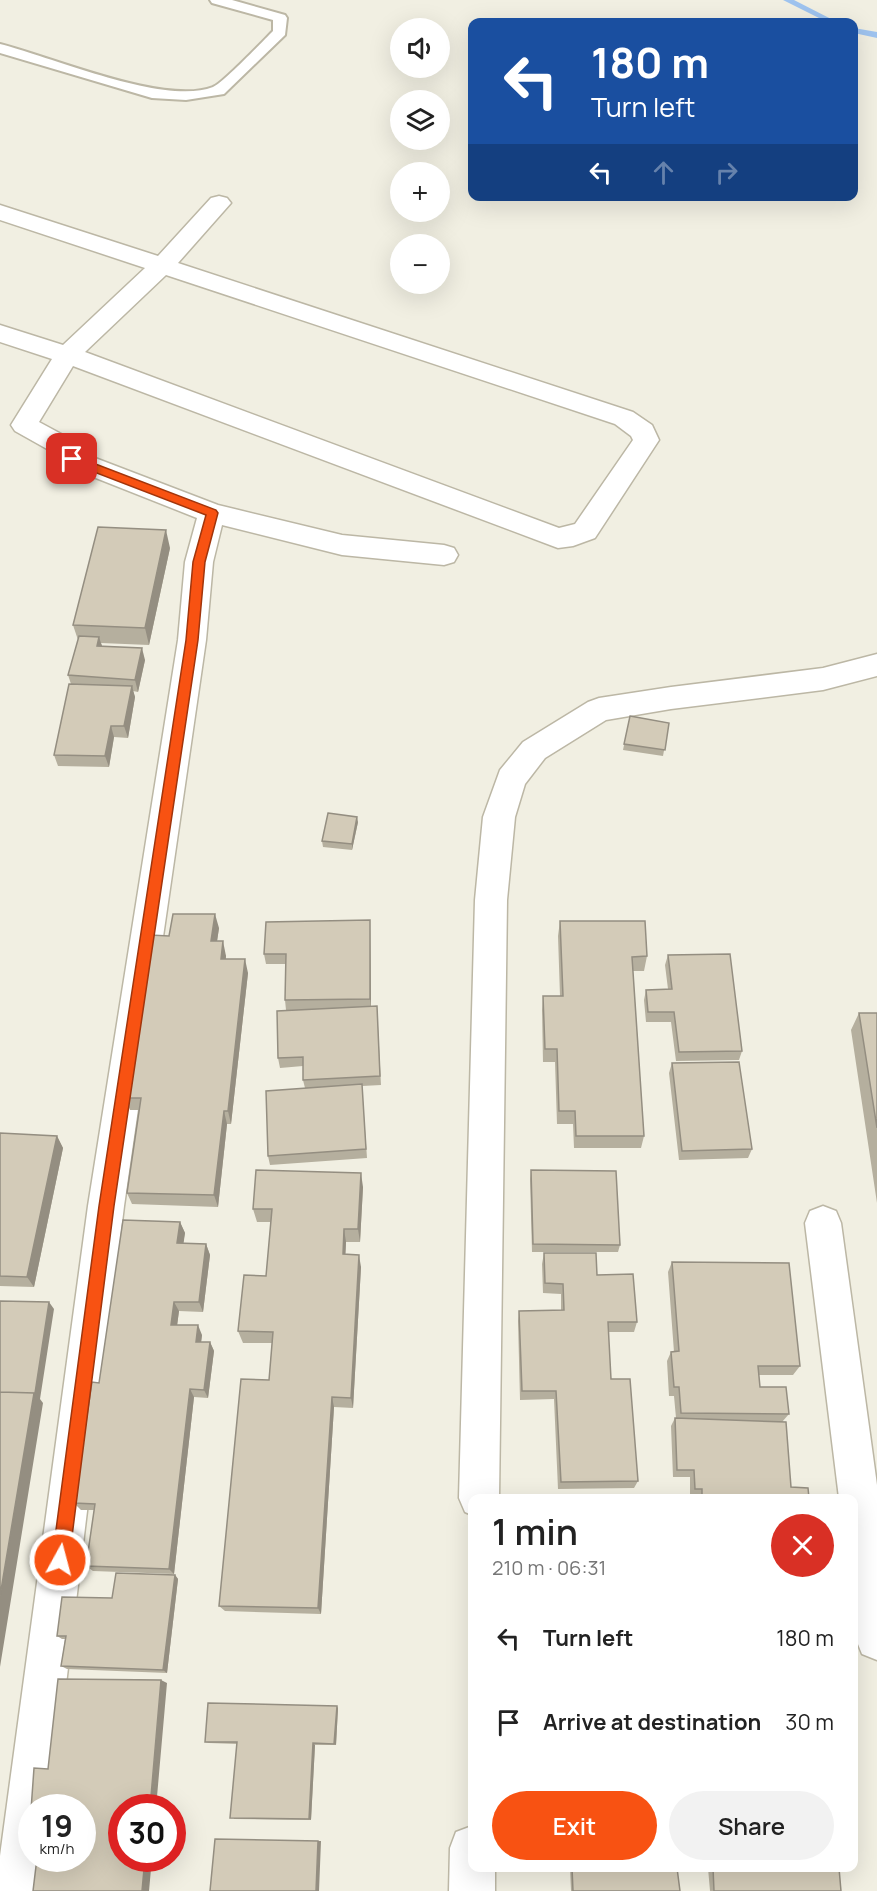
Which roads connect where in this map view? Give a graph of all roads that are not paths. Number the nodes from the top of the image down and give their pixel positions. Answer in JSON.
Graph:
{"nodes":[{"id":1,"x":217,"y":0,"type":"edge"},
{"id":2,"x":0,"y":48,"type":"edge"},
{"id":3,"x":219,"y":203,"type":"dead end"},
{"id":4,"x":0,"y":212,"type":"edge"},
{"id":5,"x":163,"y":265,"type":"junction"},
{"id":6,"x":0,"y":333,"type":"edge"},
{"id":7,"x":68,"y":355,"type":"junction"},
{"id":8,"x":212,"y":513,"type":"junction"},
{"id":9,"x":444,"y":555,"type":"dead end"},
{"id":10,"x":877,"y":665,"type":"edge"},
{"id":11,"x":823,"y":1223,"type":"dead end"},
{"id":12,"x":479,"y":1494,"type":"edge"},
{"id":13,"x":877,"y":1638,"type":"edge"},
{"id":14,"x":472,"y":1872,"type":"edge"},
{"id":15,"x":18,"y":1891,"type":"edge"},
{"id":16,"x":472,"y":1891,"type":"edge"}],
"edges":[{"from":1,"to":2,"type":"lane"},
{"from":3,"to":5,"type":"street"},
{"from":4,"to":5,"type":"street"},
{"from":5,"to":7,"type":"street"},
{"from":5,"to":7,"type":"street"},
{"from":6,"to":7,"type":"street"},
{"from":7,"to":8,"type":"street"},
{"from":8,"to":9,"type":"street"},
{"from":8,"to":15,"type":"street"},
{"from":10,"to":12,"type":"street"},
{"from":11,"to":13,"type":"street"},
{"from":14,"to":16,"type":"street"}]}
